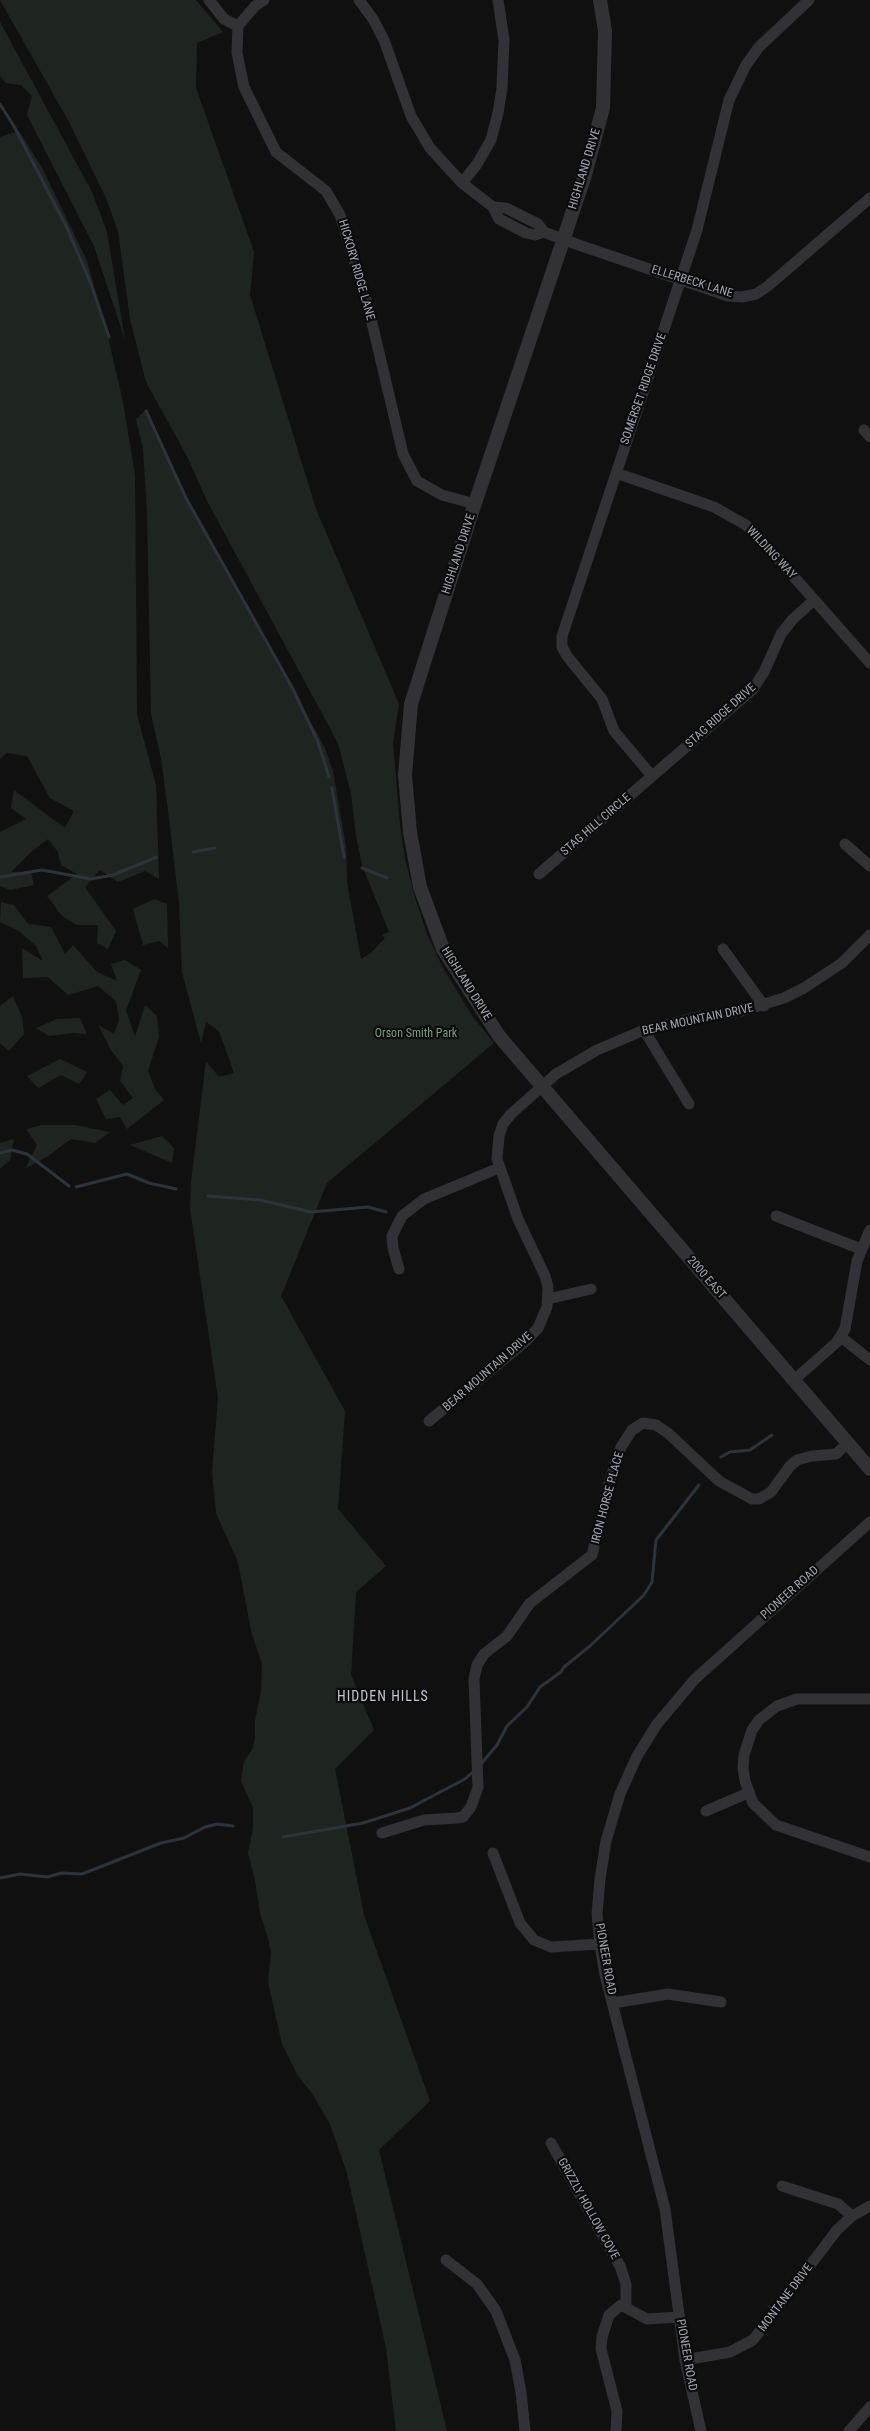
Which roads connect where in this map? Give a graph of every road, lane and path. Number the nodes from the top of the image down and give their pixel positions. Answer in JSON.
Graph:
{"nodes":[{"id":1,"x":209,"y":0,"type":"edge"},
{"id":2,"x":264,"y":0,"type":"edge"},
{"id":3,"x":359,"y":0,"type":"edge"},
{"id":4,"x":498,"y":0,"type":"edge"},
{"id":5,"x":600,"y":0,"type":"edge"},
{"id":6,"x":809,"y":0,"type":"edge"},
{"id":7,"x":238,"y":26,"type":"junction"},
{"id":8,"x":462,"y":183,"type":"junction"},
{"id":9,"x":870,"y":198,"type":"edge"},
{"id":10,"x":563,"y":239,"type":"junction"},
{"id":11,"x":681,"y":280,"type":"junction"},
{"id":12,"x":616,"y":473,"type":"junction"},
{"id":13,"x":475,"y":504,"type":"junction"},
{"id":14,"x":814,"y":600,"type":"junction"},
{"id":15,"x":870,"y":663,"type":"edge"},
{"id":16,"x":652,"y":776,"type":"junction"},
{"id":17,"x":845,"y":844,"type":"dead end"},
{"id":18,"x":870,"y":866,"type":"edge"},
{"id":19,"x":539,"y":874,"type":"dead end"},
{"id":20,"x":870,"y":935,"type":"edge"},
{"id":21,"x":724,"y":949,"type":"dead end"},
{"id":22,"x":764,"y":1006,"type":"junction"},
{"id":23,"x":644,"y":1030,"type":"junction"},
{"id":24,"x":542,"y":1086,"type":"junction"},
{"id":25,"x":689,"y":1104,"type":"dead end"},
{"id":26,"x":499,"y":1168,"type":"junction"},
{"id":27,"x":776,"y":1216,"type":"dead end"},
{"id":28,"x":870,"y":1230,"type":"edge"},
{"id":29,"x":862,"y":1249,"type":"junction"},
{"id":30,"x":399,"y":1269,"type":"dead end"},
{"id":31,"x":591,"y":1289,"type":"dead end"},
{"id":32,"x":548,"y":1299,"type":"junction"},
{"id":33,"x":841,"y":1337,"type":"junction"},
{"id":34,"x":870,"y":1360,"type":"edge"},
{"id":35,"x":794,"y":1380,"type":"junction"},
{"id":36,"x":429,"y":1421,"type":"dead end"},
{"id":37,"x":848,"y":1444,"type":"junction"},
{"id":38,"x":870,"y":1469,"type":"edge"},
{"id":39,"x":870,"y":1522,"type":"edge"},
{"id":40,"x":870,"y":1699,"type":"edge"},
{"id":41,"x":748,"y":1793,"type":"junction"},
{"id":42,"x":706,"y":1811,"type":"dead end"},
{"id":43,"x":382,"y":1833,"type":"dead end"},
{"id":44,"x":493,"y":1853,"type":"dead end"},
{"id":45,"x":870,"y":1857,"type":"edge"},
{"id":46,"x":600,"y":1944,"type":"junction"},
{"id":47,"x":721,"y":2002,"type":"dead end"},
{"id":48,"x":613,"y":2003,"type":"junction"},
{"id":49,"x":551,"y":2143,"type":"dead end"},
{"id":50,"x":782,"y":2186,"type":"dead end"},
{"id":51,"x":870,"y":2206,"type":"edge"},
{"id":52,"x":852,"y":2216,"type":"junction"},
{"id":53,"x":446,"y":2260,"type":"dead end"},
{"id":54,"x":626,"y":2306,"type":"junction"},
{"id":55,"x":679,"y":2317,"type":"junction"},
{"id":56,"x":685,"y":2360,"type":"junction"},
{"id":57,"x":870,"y":2407,"type":"edge"},
{"id":58,"x":525,"y":2431,"type":"edge"},
{"id":59,"x":616,"y":2431,"type":"edge"},
{"id":60,"x":701,"y":2431,"type":"edge"},
{"id":61,"x":849,"y":2431,"type":"edge"}],
"edges":[{"from":1,"to":7,"type":"street"},
{"from":2,"to":7,"type":"street"},
{"from":3,"to":8,"type":"street","name":"ELLERBECK LANE"},
{"from":4,"to":8,"type":"street"},
{"from":5,"to":10,"type":"street","name":"HIGHLAND DRIVE"},
{"from":6,"to":11,"type":"street","name":"SOMERSET RIDGE DRIVE"},
{"from":7,"to":13,"type":"street","name":"HICKORY RIDGE LANE"},
{"from":8,"to":10,"type":"street","name":"ELLERBECK LANE"},
{"from":9,"to":11,"type":"street","name":"ELLERBECK LANE"},
{"from":10,"to":11,"type":"street","name":"ELLERBECK LANE"},
{"from":10,"to":13,"type":"street","name":"HIGHLAND DRIVE"},
{"from":11,"to":12,"type":"street","name":"SOMERSET RIDGE DRIVE"},
{"from":12,"to":14,"type":"street","name":"WILDING WAY"},
{"from":12,"to":16,"type":"street","name":"SOMERSET RIDGE DRIVE"},
{"from":13,"to":24,"type":"street","name":"HIGHLAND DRIVE"},
{"from":14,"to":15,"type":"street","name":"WILDING WAY"},
{"from":14,"to":16,"type":"street","name":"STAG RIDGE DRIVE"},
{"from":16,"to":19,"type":"street","name":"STAG HILL CIRCLE"},
{"from":17,"to":18,"type":"street"},
{"from":20,"to":22,"type":"street","name":"BEAR MOUNTAIN DRIVE"},
{"from":21,"to":22,"type":"street"},
{"from":22,"to":23,"type":"street","name":"BEAR MOUNTAIN DRIVE"},
{"from":23,"to":24,"type":"street","name":"BEAR MOUNTAIN DRIVE"},
{"from":23,"to":25,"type":"street"},
{"from":24,"to":26,"type":"street","name":"BEAR MOUNTAIN DRIVE"},
{"from":24,"to":35,"type":"street","name":"2000 EAST"},
{"from":26,"to":30,"type":"street"},
{"from":26,"to":32,"type":"street","name":"BEAR MOUNTAIN DRIVE"},
{"from":27,"to":29,"type":"street"},
{"from":28,"to":29,"type":"street"},
{"from":29,"to":33,"type":"street"},
{"from":31,"to":32,"type":"street"},
{"from":32,"to":36,"type":"street","name":"BEAR MOUNTAIN DRIVE"},
{"from":33,"to":34,"type":"street"},
{"from":33,"to":35,"type":"street"},
{"from":35,"to":37,"type":"street","name":"2000 EAST"},
{"from":37,"to":38,"type":"street","name":"2000 EAST"},
{"from":37,"to":43,"type":"street","name":"IRON HORSE PLACE"},
{"from":39,"to":46,"type":"street","name":"PIONEER ROAD"},
{"from":40,"to":41,"type":"street"},
{"from":41,"to":42,"type":"street"},
{"from":41,"to":45,"type":"street"},
{"from":44,"to":46,"type":"street"},
{"from":46,"to":48,"type":"street","name":"PIONEER ROAD"},
{"from":47,"to":48,"type":"street"},
{"from":48,"to":55,"type":"street","name":"PIONEER ROAD"},
{"from":49,"to":54,"type":"street","name":"GRIZZLY HOLLOW COVE"},
{"from":50,"to":52,"type":"street"},
{"from":51,"to":52,"type":"street","name":"MONTANE DRIVE"},
{"from":52,"to":56,"type":"street","name":"MONTANE DRIVE"},
{"from":53,"to":58,"type":"street"},
{"from":54,"to":55,"type":"street"},
{"from":54,"to":59,"type":"street"},
{"from":55,"to":56,"type":"street","name":"PIONEER ROAD"},
{"from":56,"to":60,"type":"street","name":"PIONEER ROAD"},
{"from":57,"to":61,"type":"street"}]}
